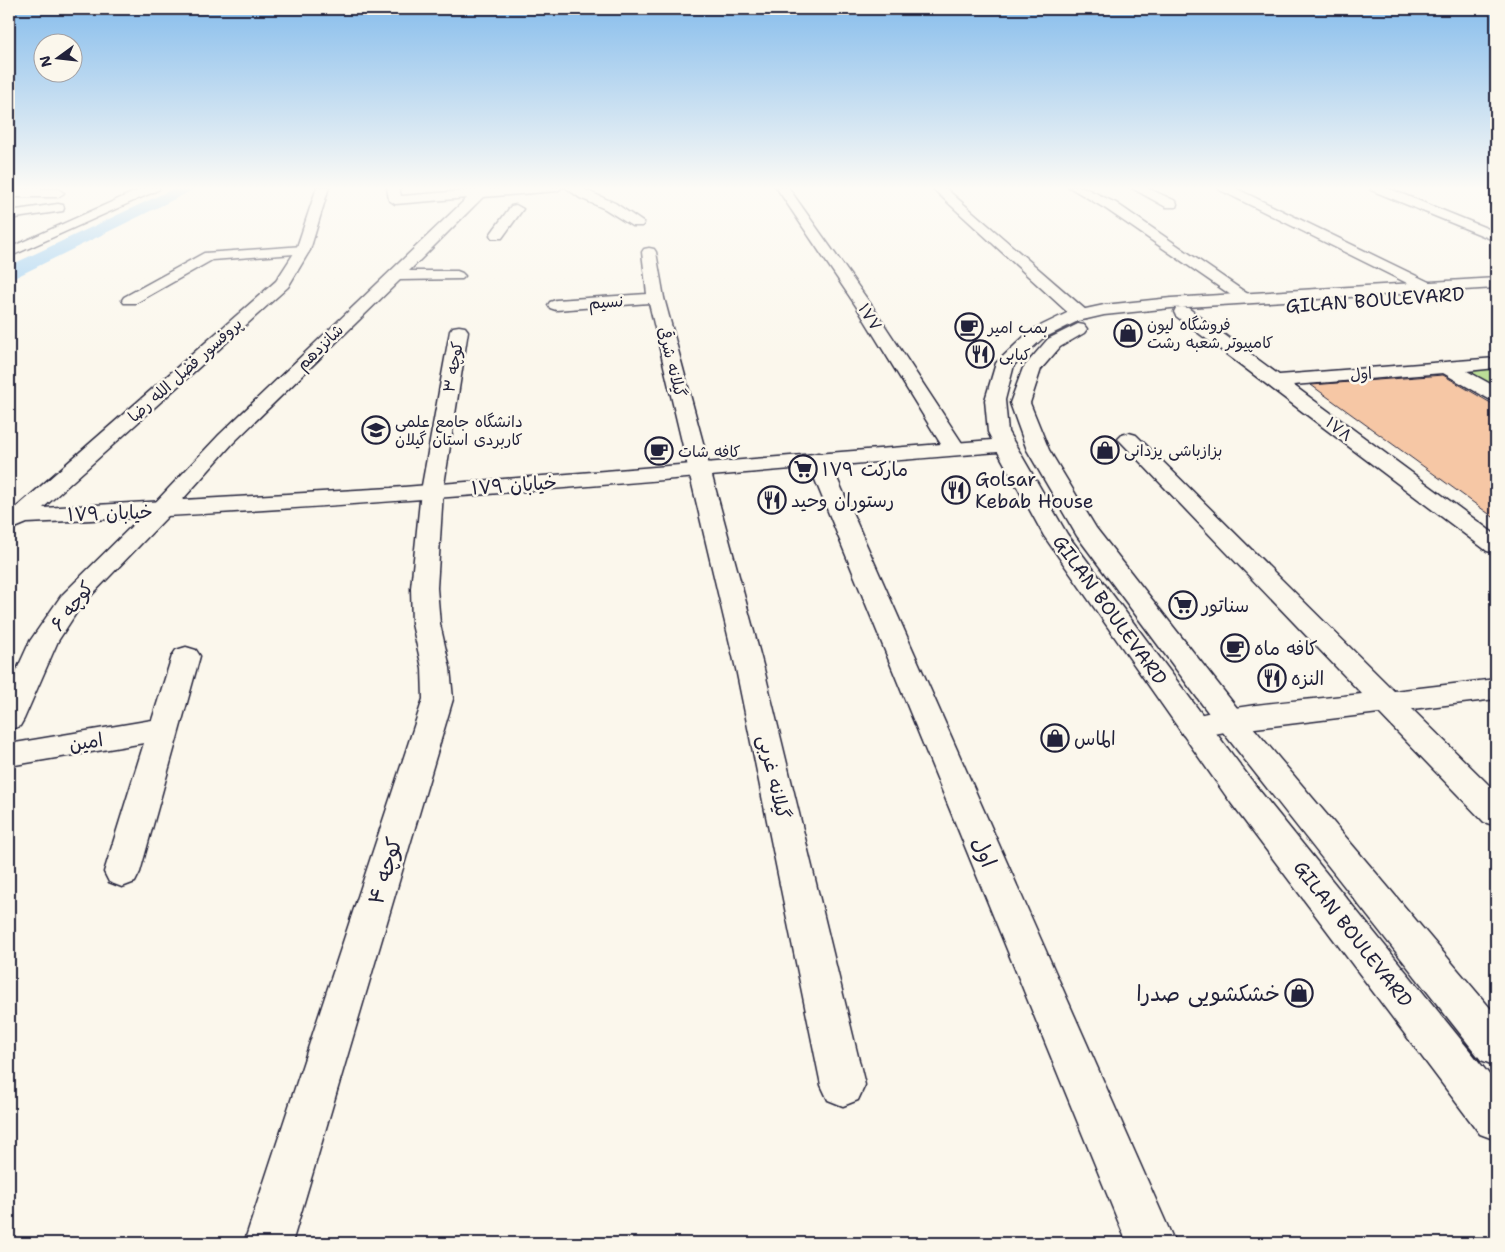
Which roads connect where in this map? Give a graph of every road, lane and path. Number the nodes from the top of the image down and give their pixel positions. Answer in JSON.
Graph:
{"nodes":[{"id":1,"x":25,"y":245,"type":"edge"},
{"id":2,"x":304,"y":245,"type":"edge"},
{"id":3,"x":425,"y":245,"type":"edge"},
{"id":4,"x":823,"y":245,"type":"edge"},
{"id":5,"x":1003,"y":245,"type":"edge"},
{"id":6,"x":1169,"y":245,"type":"edge"},
{"id":7,"x":1343,"y":245,"type":"edge"},
{"id":8,"x":303,"y":250,"type":"junction"},
{"id":9,"x":649,"y":252,"type":"dead end"},
{"id":10,"x":9,"y":253,"type":"edge"},
{"id":11,"x":394,"y":275,"type":"junction"},
{"id":12,"x":457,"y":276,"type":"dead end"},
{"id":13,"x":1496,"y":283,"type":"edge"},
{"id":14,"x":1428,"y":288,"type":"junction"},
{"id":15,"x":1496,"y":293,"type":"edge"},
{"id":16,"x":656,"y":298,"type":"junction"},
{"id":17,"x":1247,"y":299,"type":"junction"},
{"id":18,"x":130,"y":300,"type":"dead end"},
{"id":19,"x":556,"y":305,"type":"dead end"},
{"id":20,"x":1182,"y":312,"type":"junction"},
{"id":21,"x":1081,"y":315,"type":"junction"},
{"id":22,"x":459,"y":332,"type":"dead end"},
{"id":23,"x":1496,"y":363,"type":"edge"},
{"id":24,"x":1446,"y":367,"type":"junction"},
{"id":25,"x":1275,"y":381,"type":"junction"},
{"id":26,"x":1496,"y":395,"type":"edge"},
{"id":27,"x":1129,"y":439,"type":"dead end"},
{"id":28,"x":1006,"y":445,"type":"junction"},
{"id":29,"x":955,"y":449,"type":"junction"},
{"id":30,"x":818,"y":460,"type":"junction"},
{"id":31,"x":700,"y":471,"type":"junction"},
{"id":32,"x":432,"y":491,"type":"junction"},
{"id":33,"x":160,"y":511,"type":"junction"},
{"id":34,"x":15,"y":521,"type":"edge"},
{"id":35,"x":1496,"y":546,"type":"edge"},
{"id":36,"x":186,"y":656,"type":"dead end"},
{"id":37,"x":1496,"y":689,"type":"edge"},
{"id":38,"x":1385,"y":702,"type":"junction"},
{"id":39,"x":9,"y":719,"type":"edge"},
{"id":40,"x":1230,"y":720,"type":"junction"},
{"id":41,"x":1194,"y":727,"type":"junction"},
{"id":42,"x":164,"y":729,"type":"junction"},
{"id":43,"x":9,"y":755,"type":"edge"},
{"id":44,"x":1496,"y":812,"type":"edge"},
{"id":45,"x":122,"y":872,"type":"dead end"},
{"id":46,"x":1496,"y":1046,"type":"edge"},
{"id":47,"x":844,"y":1085,"type":"dead end"},
{"id":48,"x":1496,"y":1118,"type":"edge"},
{"id":49,"x":268,"y":1243,"type":"edge"},
{"id":50,"x":1150,"y":1243,"type":"edge"}],
"edges":[{"from":1,"to":10,"type":"street"},
{"from":2,"to":8,"type":"street","name":"پروفسور فضل الله رضا"},
{"from":3,"to":11,"type":"street","name":"شانزدهم"},
{"from":4,"to":29,"type":"street","name":"۱۷۷"},
{"from":5,"to":21,"type":"street"},
{"from":6,"to":17,"type":"street"},
{"from":7,"to":14,"type":"street"},
{"from":8,"to":18,"type":"street"},
{"from":8,"to":34,"type":"street","name":"پروفسور فضل الله رضا"},
{"from":9,"to":16,"type":"street","name":"گیلانه شرقی"},
{"from":11,"to":12,"type":"street"},
{"from":11,"to":33,"type":"street","name":"شانزدهم"},
{"from":13,"to":14,"type":"street","name":"GILAN BOULEVARD"},
{"from":14,"to":17,"type":"street","name":"GILAN BOULEVARD"},
{"from":15,"to":20,"type":"street","name":"GILAN BOULEVARD"},
{"from":16,"to":19,"type":"street","name":"نسیم"},
{"from":16,"to":31,"type":"street","name":"گیلانه شرقی"},
{"from":17,"to":21,"type":"street","name":"GILAN BOULEVARD"},
{"from":20,"to":25,"type":"street","name":"۱۷۸"},
{"from":20,"to":40,"type":"street","name":"GILAN BOULEVARD"},
{"from":21,"to":28,"type":"street","name":"GILAN BOULEVARD"},
{"from":22,"to":32,"type":"street","name":"کوچه ۳"},
{"from":23,"to":24,"type":"street","name":"اول"},
{"from":24,"to":25,"type":"street","name":"اول"},
{"from":24,"to":26,"type":"street"},
{"from":25,"to":35,"type":"street","name":"۱۷۸"},
{"from":27,"to":38,"type":"street"},
{"from":28,"to":29,"type":"street","name":"خیابان ۱۷۹"},
{"from":28,"to":41,"type":"street","name":"GILAN BOULEVARD"},
{"from":29,"to":30,"type":"street","name":"خیابان ۱۷۹"},
{"from":30,"to":31,"type":"street","name":"خیابان ۱۷۹"},
{"from":30,"to":50,"type":"street","name":"اول"},
{"from":31,"to":32,"type":"street","name":"خیابان ۱۷۹"},
{"from":31,"to":47,"type":"street","name":"گیلانه غربی"},
{"from":32,"to":33,"type":"street","name":"خیابان ۱۷۹"},
{"from":32,"to":49,"type":"street","name":"کوچه ۴"},
{"from":33,"to":34,"type":"street","name":"خیابان ۱۷۹"},
{"from":33,"to":39,"type":"street","name":"کوچه ۶"},
{"from":36,"to":42,"type":"street"},
{"from":37,"to":38,"type":"street"},
{"from":38,"to":40,"type":"street"},
{"from":38,"to":44,"type":"street"},
{"from":40,"to":41,"type":"street"},
{"from":40,"to":46,"type":"street","name":"GILAN BOULEVARD"},
{"from":41,"to":48,"type":"street","name":"GILAN BOULEVARD"},
{"from":42,"to":43,"type":"street","name":"امین"},
{"from":42,"to":45,"type":"street"}]}
